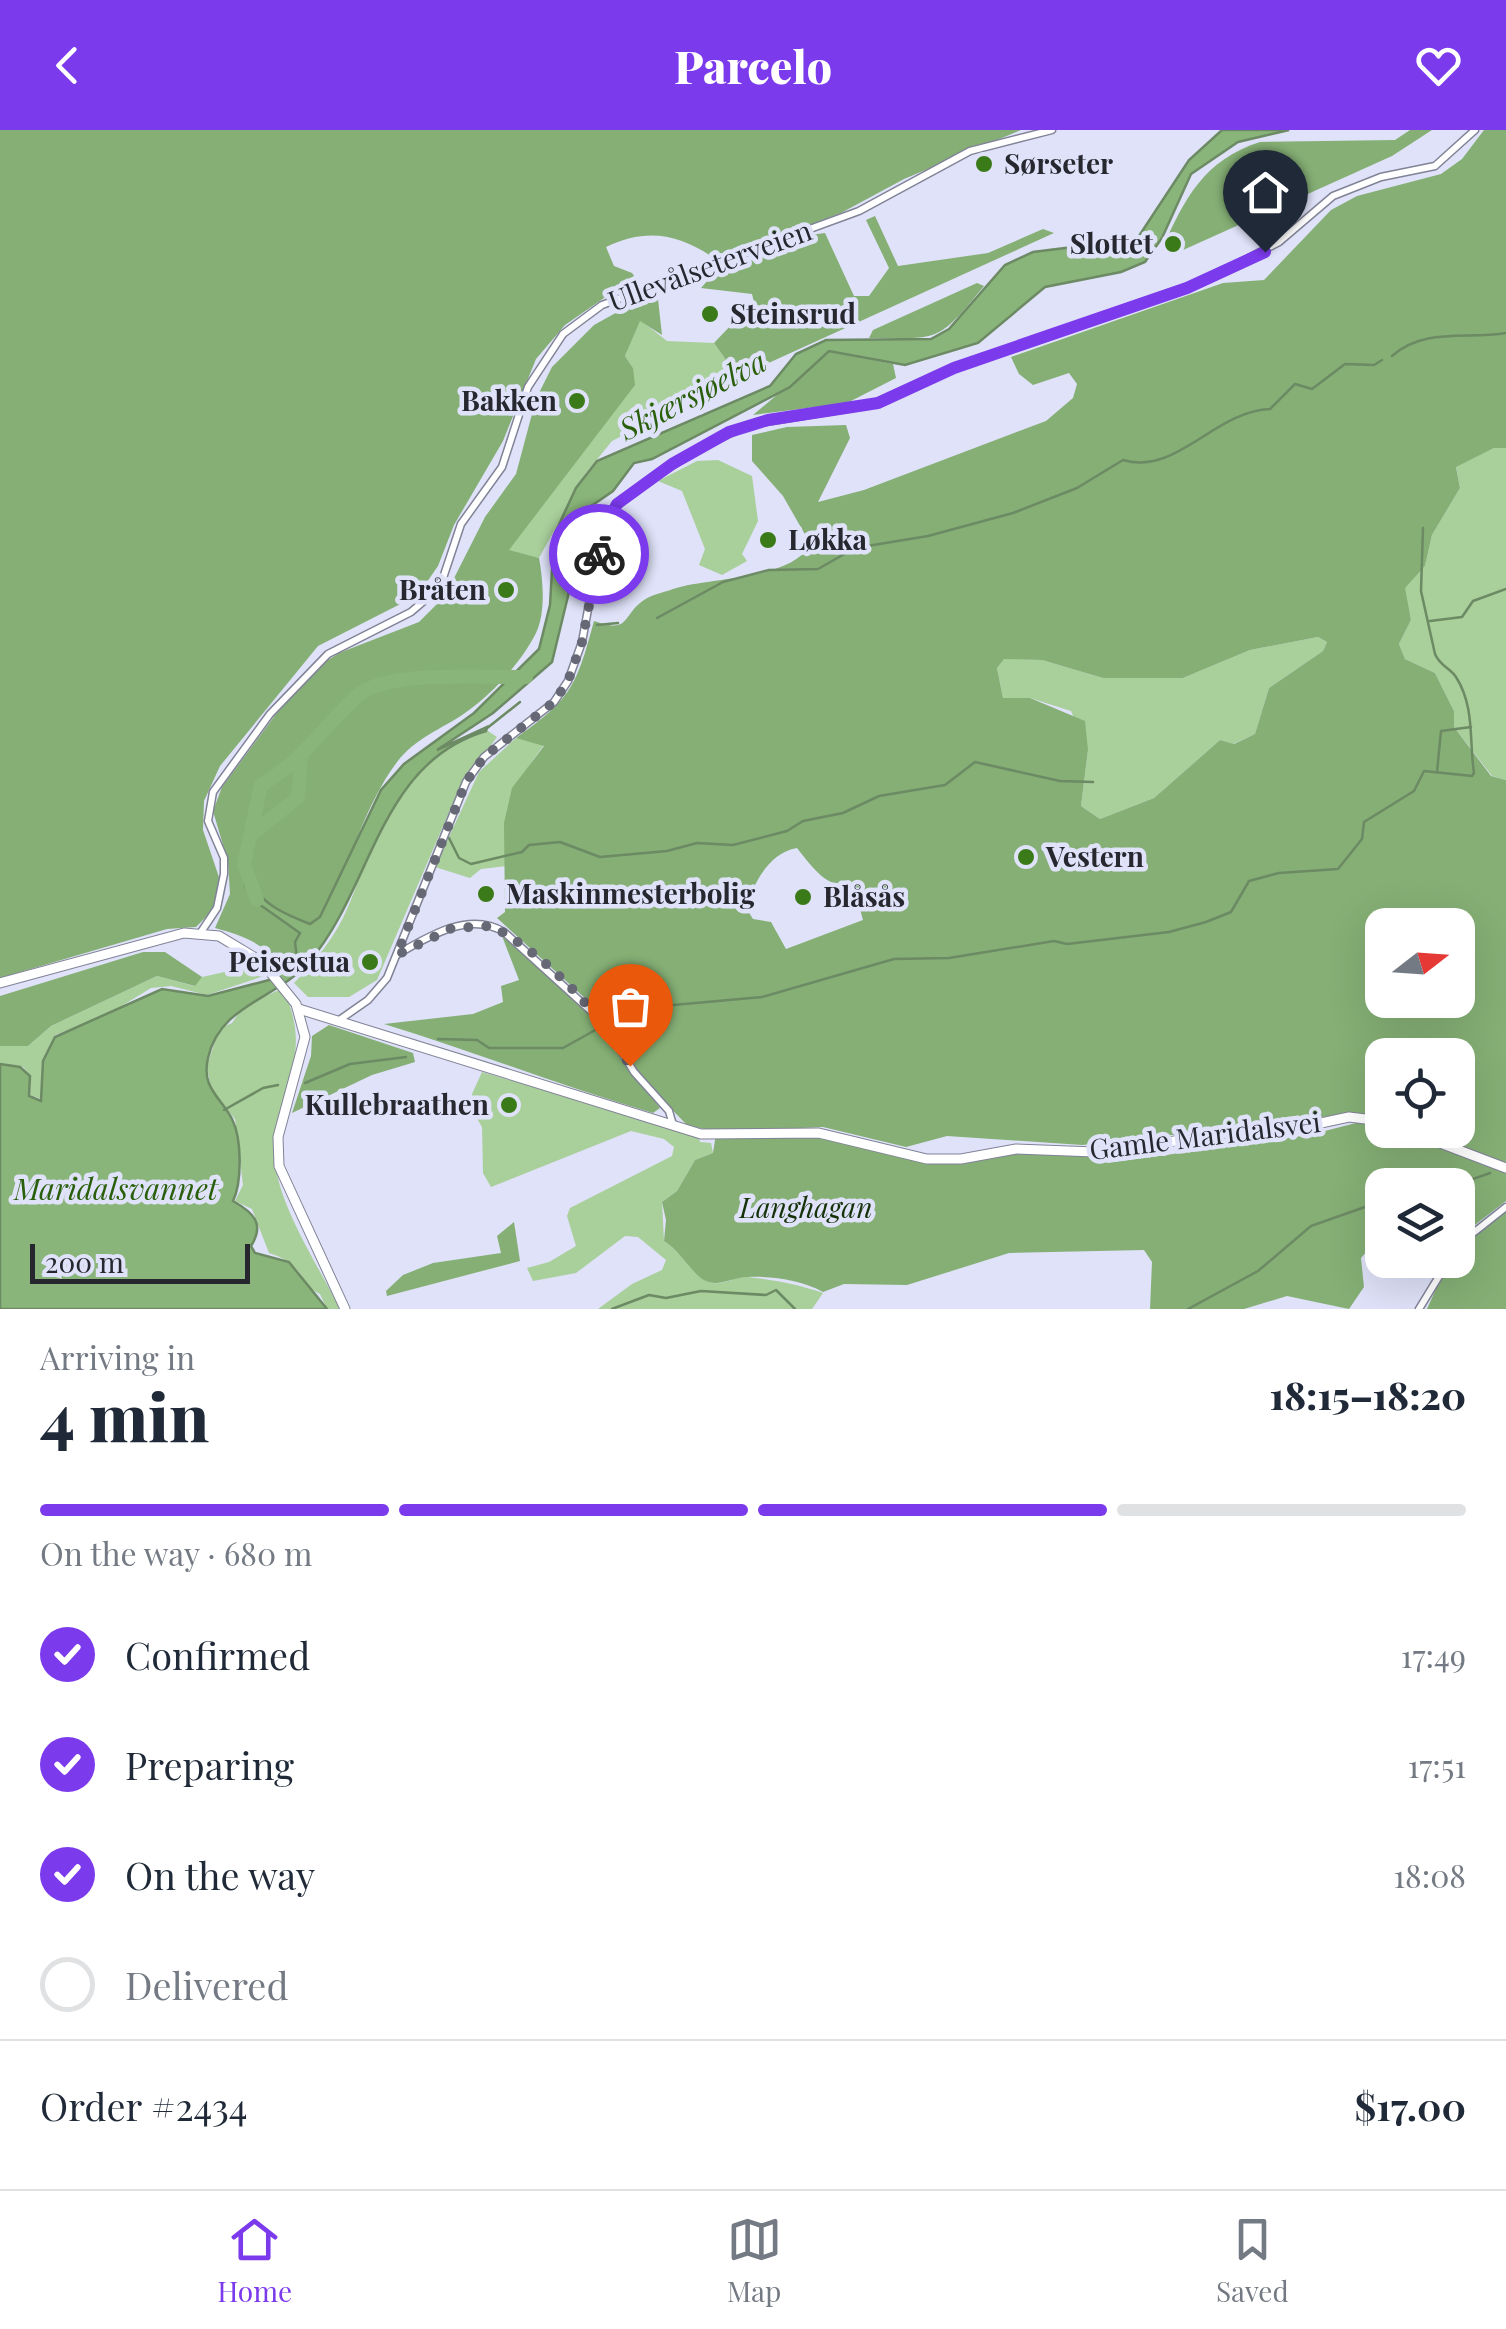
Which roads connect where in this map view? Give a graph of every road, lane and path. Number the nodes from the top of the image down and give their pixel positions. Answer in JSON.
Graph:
{"nodes":[{"id":1,"x":1052,"y":130,"type":"edge"},
{"id":2,"x":1475,"y":130,"type":"edge"},
{"id":3,"x":201,"y":932,"type":"junction"},
{"id":4,"x":397,"y":955,"type":"junction"},
{"id":5,"x":0,"y":983,"type":"edge"},
{"id":6,"x":299,"y":1010,"type":"junction"},
{"id":7,"x":337,"y":1022,"type":"junction"},
{"id":8,"x":1365,"y":1119,"type":"edge"},
{"id":9,"x":674,"y":1125,"type":"junction"},
{"id":10,"x":1453,"y":1148,"type":"edge"},
{"id":11,"x":1506,"y":1168,"type":"edge"},
{"id":12,"x":1506,"y":1207,"type":"edge"},
{"id":13,"x":1475,"y":1232,"type":"edge"},
{"id":14,"x":1437,"y":1278,"type":"edge"},
{"id":15,"x":346,"y":1309,"type":"edge"},
{"id":16,"x":1419,"y":1309,"type":"edge"}],
"edges":[{"from":1,"to":3,"type":"street","name":"Ullevålseterveien"},
{"from":2,"to":4,"type":"street"},
{"from":3,"to":5,"type":"street"},
{"from":3,"to":6,"type":"street"},
{"from":4,"to":7,"type":"street"},
{"from":4,"to":9,"type":"street"},
{"from":6,"to":7,"type":"street","name":"Gamle Maridalsvei"},
{"from":6,"to":15,"type":"street"},
{"from":7,"to":9,"type":"street","name":"Gamle Maridalsvei"},
{"from":8,"to":9,"type":"street","name":"Gamle Maridalsvei"},
{"from":10,"to":11,"type":"street"},
{"from":12,"to":13,"type":"street"},
{"from":14,"to":16,"type":"street"}]}
